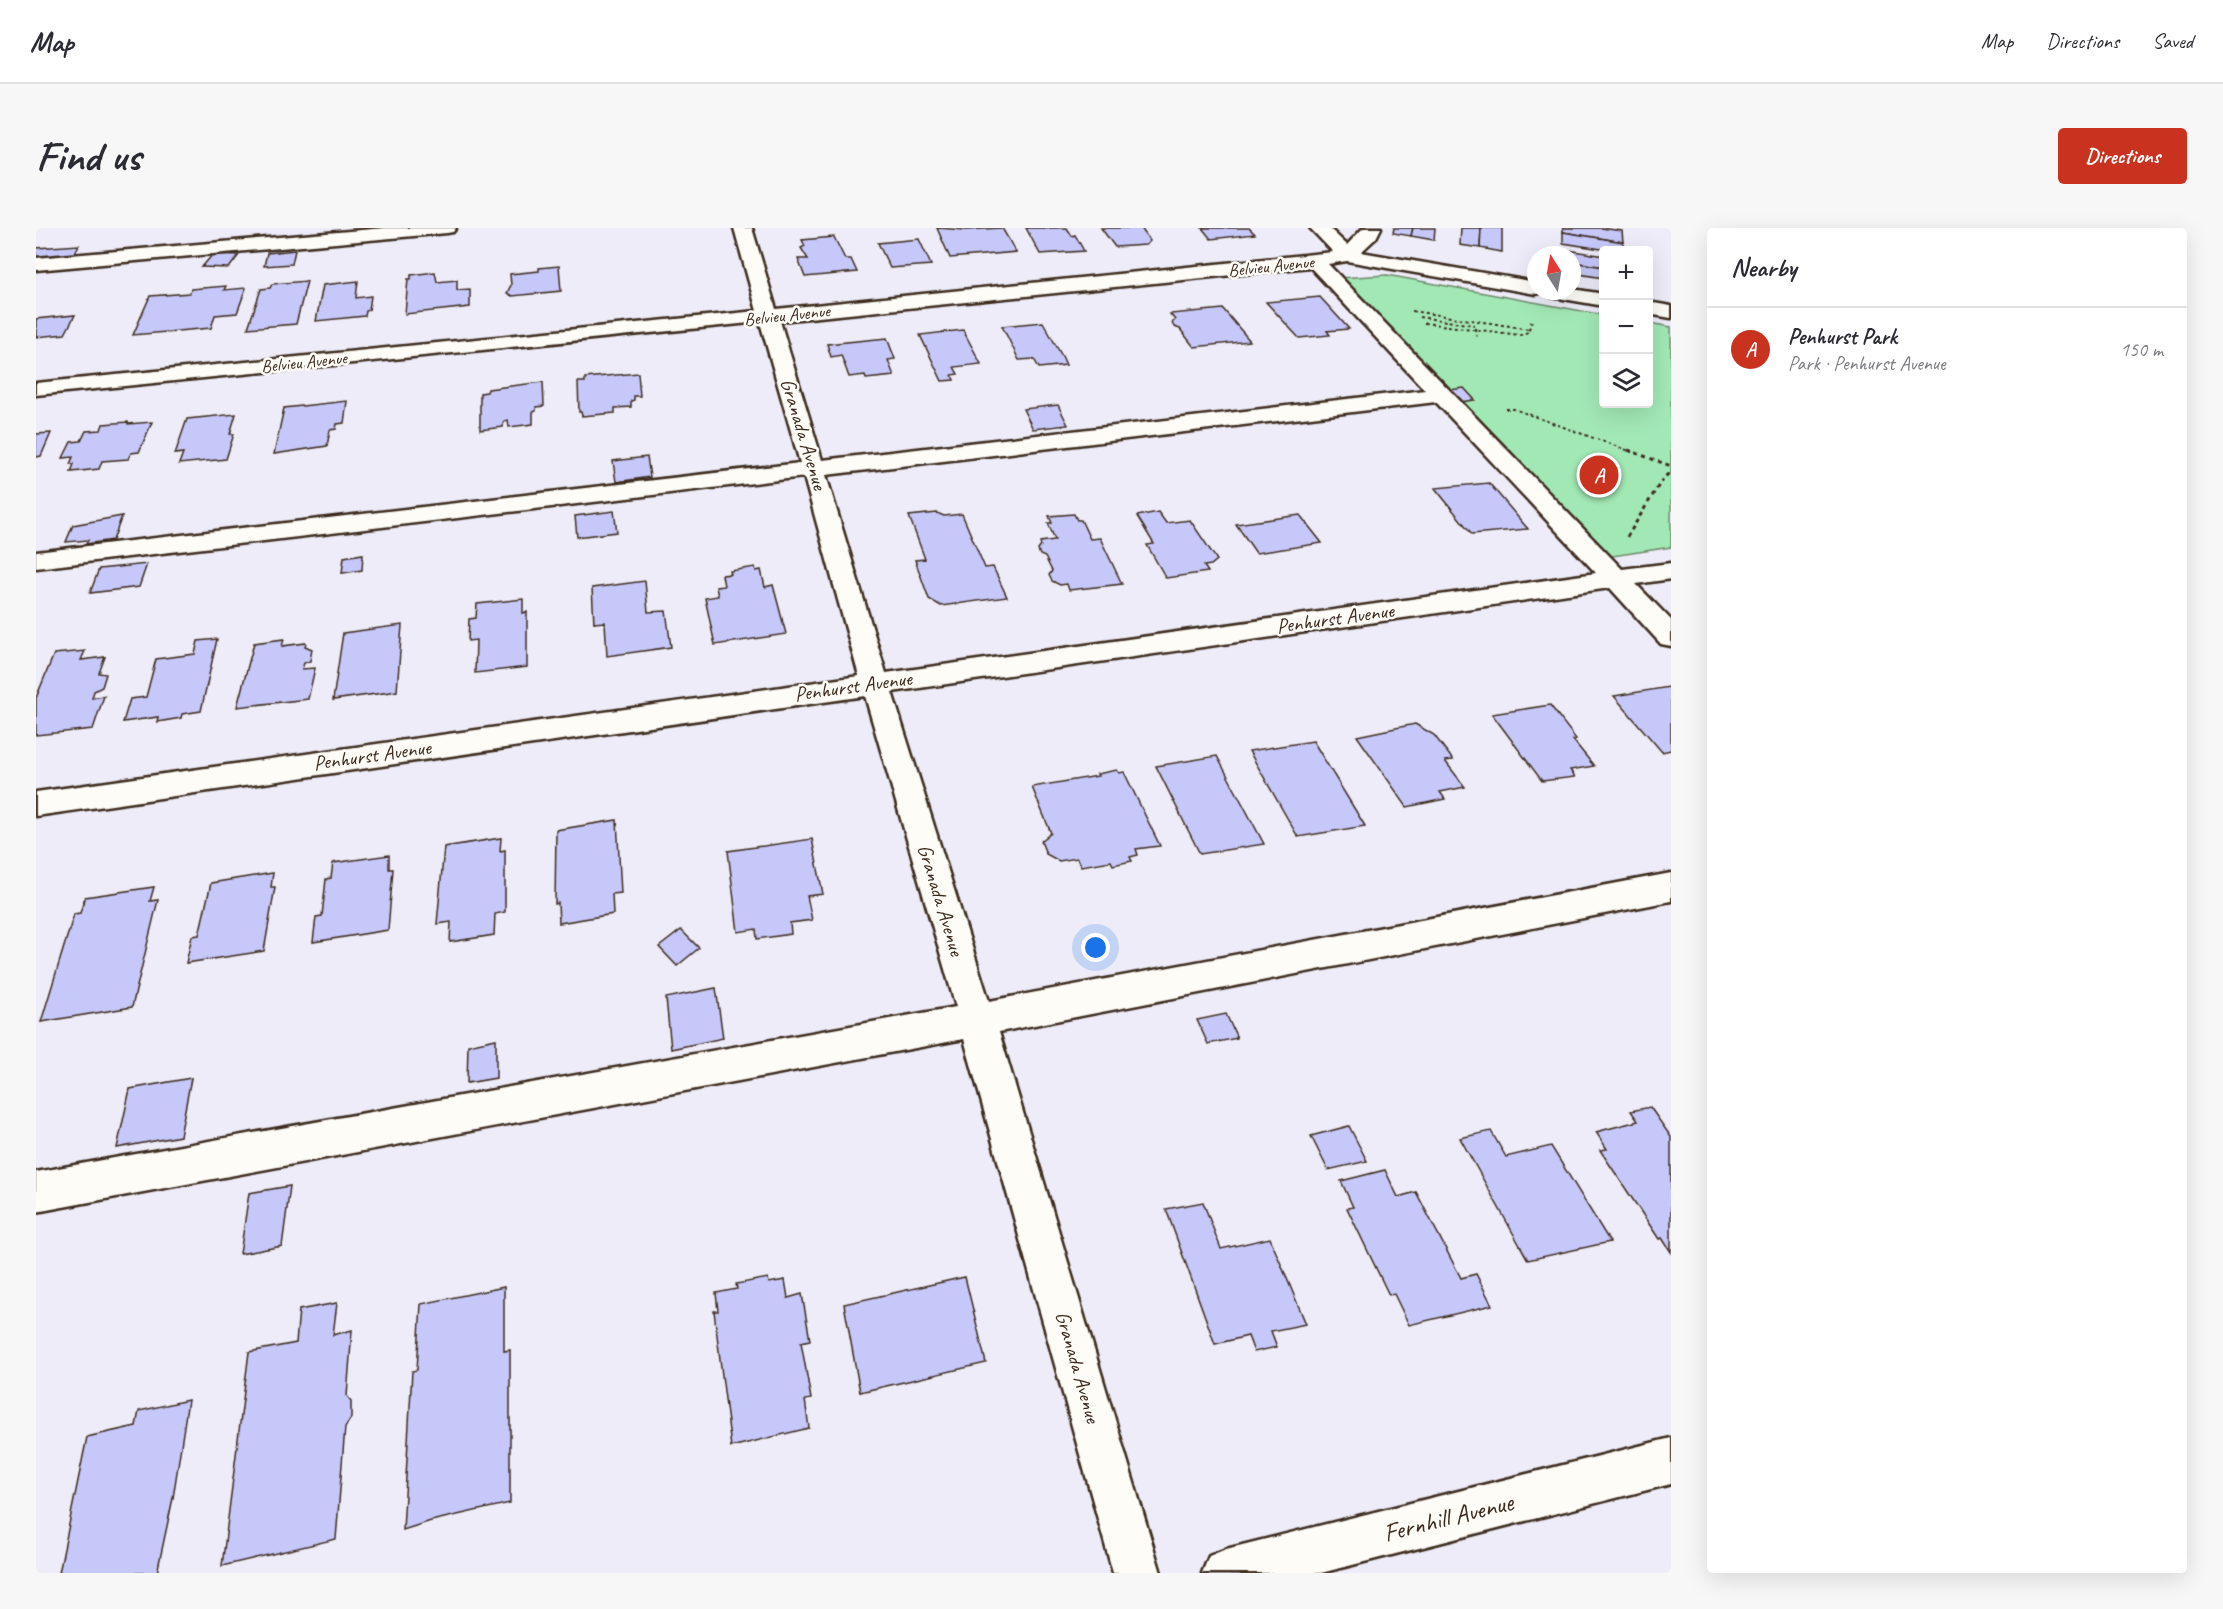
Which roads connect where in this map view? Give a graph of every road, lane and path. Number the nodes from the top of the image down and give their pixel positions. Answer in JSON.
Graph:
{"nodes":[{"id":1,"x":447,"y":228,"type":"edge"},
{"id":2,"x":743,"y":228,"type":"edge"},
{"id":3,"x":1319,"y":228,"type":"edge"},
{"id":4,"x":1372,"y":228,"type":"edge"},
{"id":5,"x":1347,"y":255,"type":"junction"},
{"id":6,"x":1315,"y":261,"type":"junction"},
{"id":7,"x":36,"y":264,"type":"edge"},
{"id":8,"x":1527,"y":286,"type":"edge"},
{"id":9,"x":1581,"y":296,"type":"edge"},
{"id":10,"x":1599,"y":299,"type":"edge"},
{"id":11,"x":1653,"y":309,"type":"edge"},
{"id":12,"x":1411,"y":310,"type":"dead end"},
{"id":13,"x":1671,"y":312,"type":"edge"},
{"id":14,"x":1476,"y":313,"type":"dead end"},
{"id":15,"x":1534,"y":313,"type":"dead end"},
{"id":16,"x":768,"y":316,"type":"junction"},
{"id":17,"x":1412,"y":316,"type":"dead end"},
{"id":18,"x":1475,"y":320,"type":"junction"},
{"id":19,"x":1423,"y":323,"type":"dead end"},
{"id":20,"x":1474,"y":325,"type":"junction"},
{"id":21,"x":1529,"y":329,"type":"junction"},
{"id":22,"x":1475,"y":330,"type":"junction"},
{"id":23,"x":1477,"y":339,"type":"dead end"},
{"id":24,"x":36,"y":389,"type":"edge"},
{"id":25,"x":1442,"y":395,"type":"junction"},
{"id":26,"x":1504,"y":409,"type":"dead end"},
{"id":27,"x":1671,"y":466,"type":"edge"},
{"id":28,"x":815,"y":469,"type":"junction"},
{"id":29,"x":1671,"y":471,"type":"edge"},
{"id":30,"x":1625,"y":541,"type":"dead end"},
{"id":31,"x":36,"y":560,"type":"edge"},
{"id":32,"x":1671,"y":571,"type":"edge"},
{"id":33,"x":1616,"y":578,"type":"junction"},
{"id":34,"x":1671,"y":637,"type":"edge"},
{"id":35,"x":875,"y":683,"type":"junction"},
{"id":36,"x":36,"y":804,"type":"edge"},
{"id":37,"x":1671,"y":887,"type":"edge"},
{"id":38,"x":977,"y":1020,"type":"junction"},
{"id":39,"x":36,"y":1192,"type":"edge"},
{"id":40,"x":1671,"y":1461,"type":"edge"},
{"id":41,"x":1137,"y":1573,"type":"edge"},
{"id":42,"x":1226,"y":1573,"type":"edge"}],
"edges":[{"from":1,"to":7,"type":"street"},
{"from":2,"to":16,"type":"street","name":"Granada Avenue"},
{"from":3,"to":5,"type":"street"},
{"from":4,"to":5,"type":"street"},
{"from":5,"to":6,"type":"street","name":"Belvieu Avenue"},
{"from":5,"to":8,"type":"street","name":"Belvieu Avenue"},
{"from":6,"to":16,"type":"street","name":"Belvieu Avenue"},
{"from":6,"to":25,"type":"street"},
{"from":9,"to":10,"type":"street"},
{"from":11,"to":13,"type":"street"},
{"from":12,"to":18,"type":"path"},
{"from":14,"to":18,"type":"path"},
{"from":15,"to":21,"type":"path"},
{"from":16,"to":24,"type":"street","name":"Belvieu Avenue"},
{"from":16,"to":28,"type":"street","name":"Granada Avenue"},
{"from":17,"to":20,"type":"path"},
{"from":18,"to":20,"type":"path"},
{"from":18,"to":21,"type":"path"},
{"from":19,"to":22,"type":"path"},
{"from":20,"to":22,"type":"path"},
{"from":21,"to":22,"type":"path"},
{"from":22,"to":23,"type":"path"},
{"from":25,"to":28,"type":"street"},
{"from":25,"to":33,"type":"street"},
{"from":26,"to":27,"type":"path"},
{"from":28,"to":31,"type":"street"},
{"from":28,"to":35,"type":"street","name":"Granada Avenue"},
{"from":29,"to":30,"type":"path"},
{"from":32,"to":33,"type":"street","name":"Penhurst Avenue"},
{"from":33,"to":34,"type":"street"},
{"from":33,"to":35,"type":"street","name":"Penhurst Avenue"},
{"from":35,"to":36,"type":"street","name":"Penhurst Avenue"},
{"from":35,"to":38,"type":"street","name":"Granada Avenue"},
{"from":37,"to":38,"type":"street"},
{"from":38,"to":39,"type":"street"},
{"from":38,"to":41,"type":"street","name":"Granada Avenue"},
{"from":40,"to":42,"type":"street","name":"Fernhill Avenue"}]}
